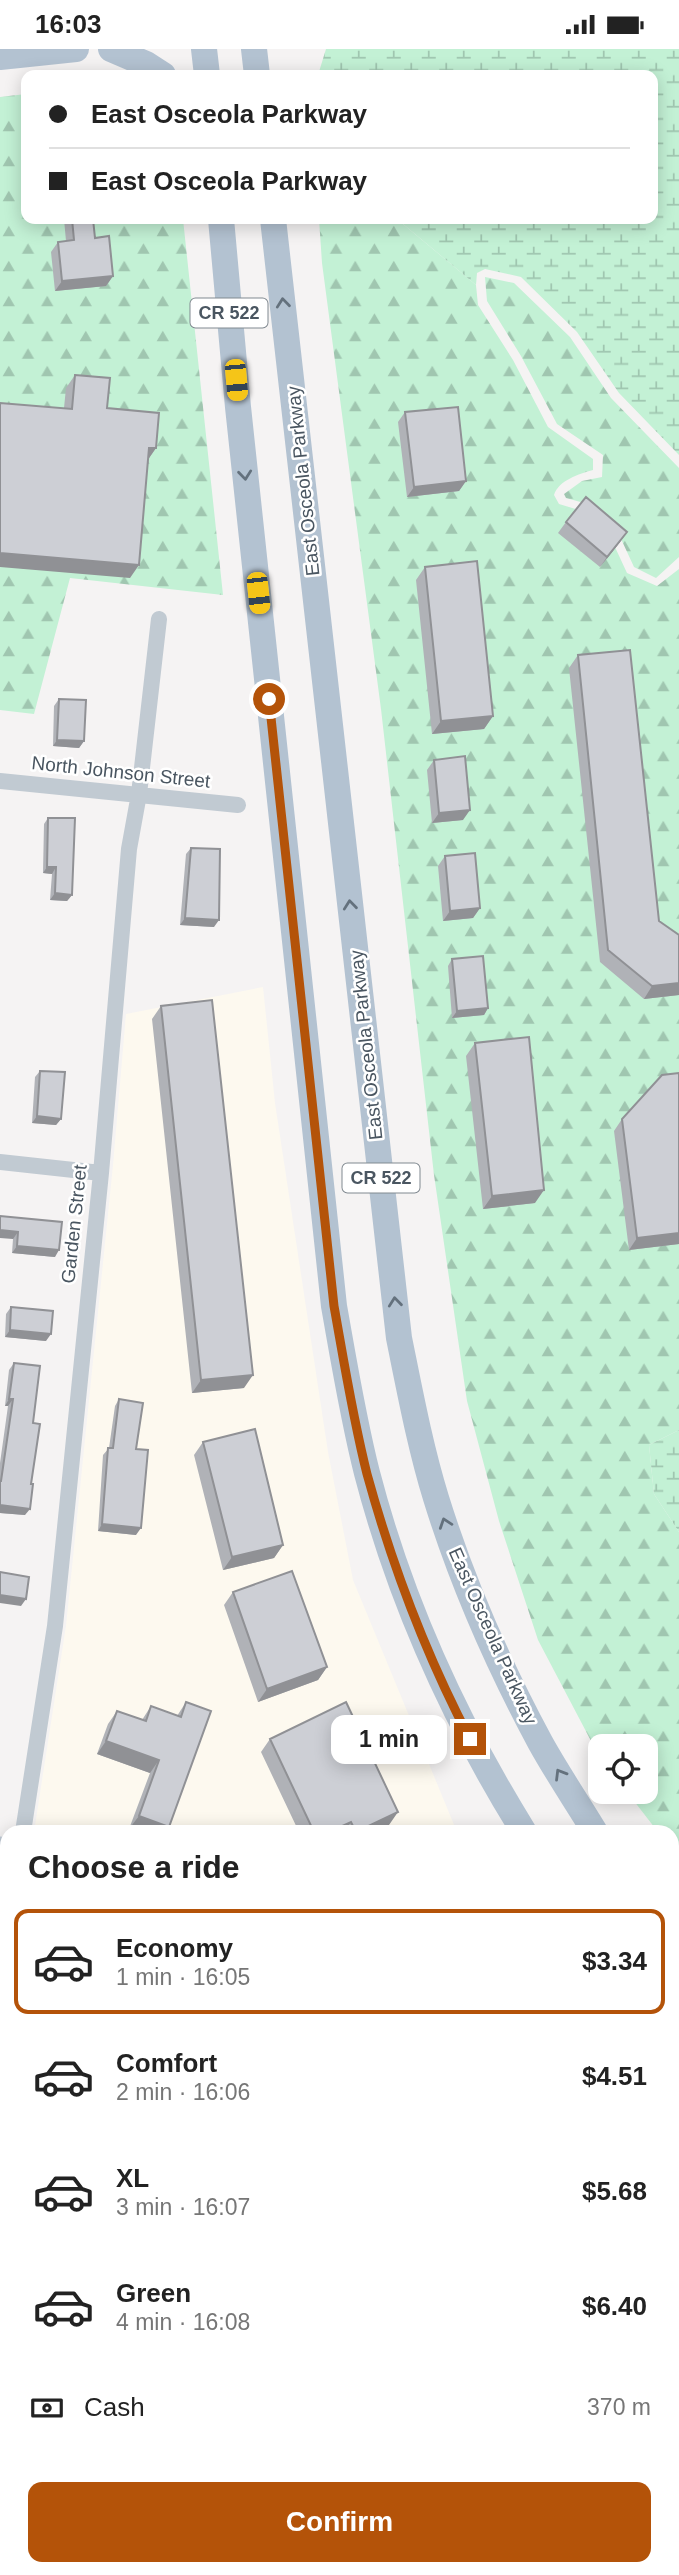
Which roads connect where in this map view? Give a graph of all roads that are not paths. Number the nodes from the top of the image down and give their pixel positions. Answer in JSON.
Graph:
{"nodes":[{"id":1,"x":76,"y":49,"type":"edge"},
{"id":2,"x":111,"y":49,"type":"edge"},
{"id":3,"x":204,"y":49,"type":"edge"},
{"id":4,"x":254,"y":49,"type":"edge"},
{"id":5,"x":0,"y":57,"type":"edge"},
{"id":6,"x":155,"y":70,"type":"edge"},
{"id":7,"x":206,"y":70,"type":"edge"},
{"id":8,"x":256,"y":70,"type":"edge"},
{"id":9,"x":221,"y":224,"type":"edge"},
{"id":10,"x":274,"y":224,"type":"edge"},
{"id":11,"x":159,"y":618,"type":"dead end"},
{"id":12,"x":0,"y":781,"type":"edge"},
{"id":13,"x":139,"y":795,"type":"junction"},
{"id":14,"x":238,"y":805,"type":"dead end"},
{"id":15,"x":0,"y":1161,"type":"edge"},
{"id":16,"x":101,"y":1173,"type":"junction"},
{"id":17,"x":24,"y":1825,"type":"edge"},
{"id":18,"x":520,"y":1825,"type":"edge"},
{"id":19,"x":591,"y":1825,"type":"edge"}],
"edges":[{"from":1,"to":5,"type":"main road"},
{"from":2,"to":6,"type":"main road"},
{"from":3,"to":7,"type":"main road"},
{"from":4,"to":8,"type":"main road"},
{"from":9,"to":18,"type":"main road","number":"CR 522","one_way":true},
{"from":19,"to":10,"type":"main road","name":"East Osceola Parkway","number":"CR 522","one_way":true},
{"from":11,"to":13,"type":"street","name":"Garden Street"},
{"from":12,"to":13,"type":"street","name":"North Johnson Street"},
{"from":13,"to":14,"type":"street","name":"North Johnson Street"},
{"from":13,"to":16,"type":"street","name":"Garden Street"},
{"from":15,"to":16,"type":"street"},
{"from":16,"to":17,"type":"street","name":"Garden Street"}]}
